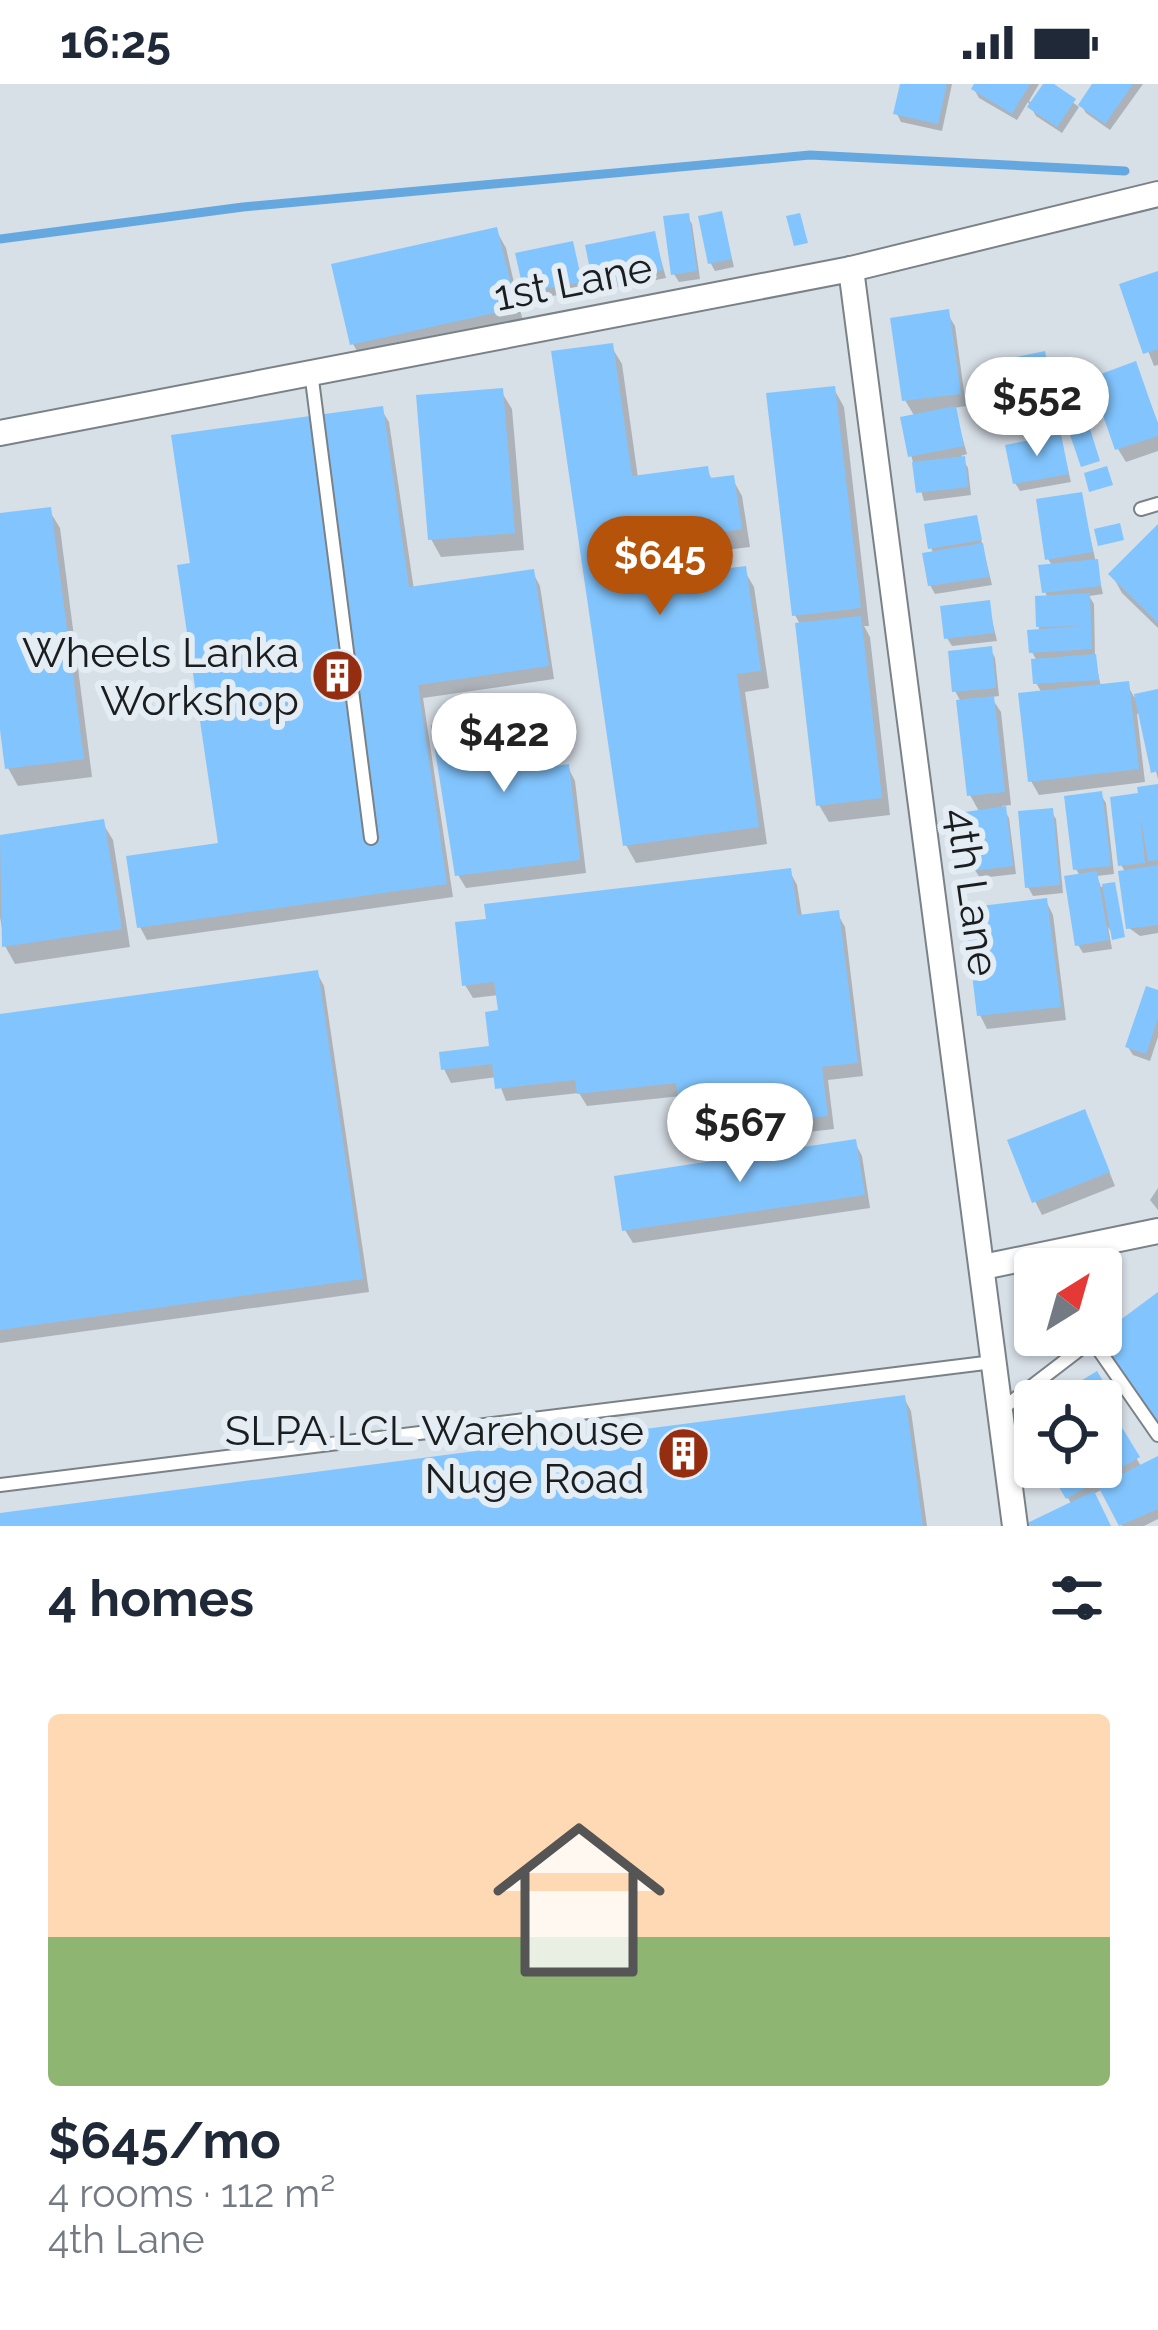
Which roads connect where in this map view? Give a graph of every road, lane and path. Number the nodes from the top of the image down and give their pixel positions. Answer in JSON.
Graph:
{"nodes":[{"id":1,"x":1158,"y":194,"type":"edge"},
{"id":2,"x":851,"y":268,"type":"junction"},
{"id":3,"x":311,"y":370,"type":"junction"},
{"id":4,"x":0,"y":433,"type":"edge"},
{"id":5,"x":1158,"y":504,"type":"edge"},
{"id":6,"x":1141,"y":509,"type":"dead end"},
{"id":7,"x":371,"y":838,"type":"dead end"},
{"id":8,"x":1158,"y":1232,"type":"edge"},
{"id":9,"x":983,"y":1267,"type":"junction"},
{"id":10,"x":996,"y":1362,"type":"junction"},
{"id":11,"x":1002,"y":1409,"type":"junction"},
{"id":12,"x":1158,"y":1435,"type":"edge"},
{"id":13,"x":0,"y":1485,"type":"edge"},
{"id":14,"x":1016,"y":1526,"type":"edge"}],
"edges":[{"from":1,"to":2,"type":"street","name":"1st Lane"},
{"from":2,"to":3,"type":"street","name":"1st Lane"},
{"from":2,"to":9,"type":"street","name":"4th Lane"},
{"from":3,"to":4,"type":"street","name":"1st Lane"},
{"from":3,"to":7,"type":"lane"},
{"from":5,"to":6,"type":"lane"},
{"from":8,"to":9,"type":"street"},
{"from":9,"to":10,"type":"street","name":"4th Lane"},
{"from":10,"to":11,"type":"street","name":"4th Lane"},
{"from":10,"to":13,"type":"lane"},
{"from":11,"to":12,"type":"lane"},
{"from":11,"to":14,"type":"street","name":"4th Lane"}]}
